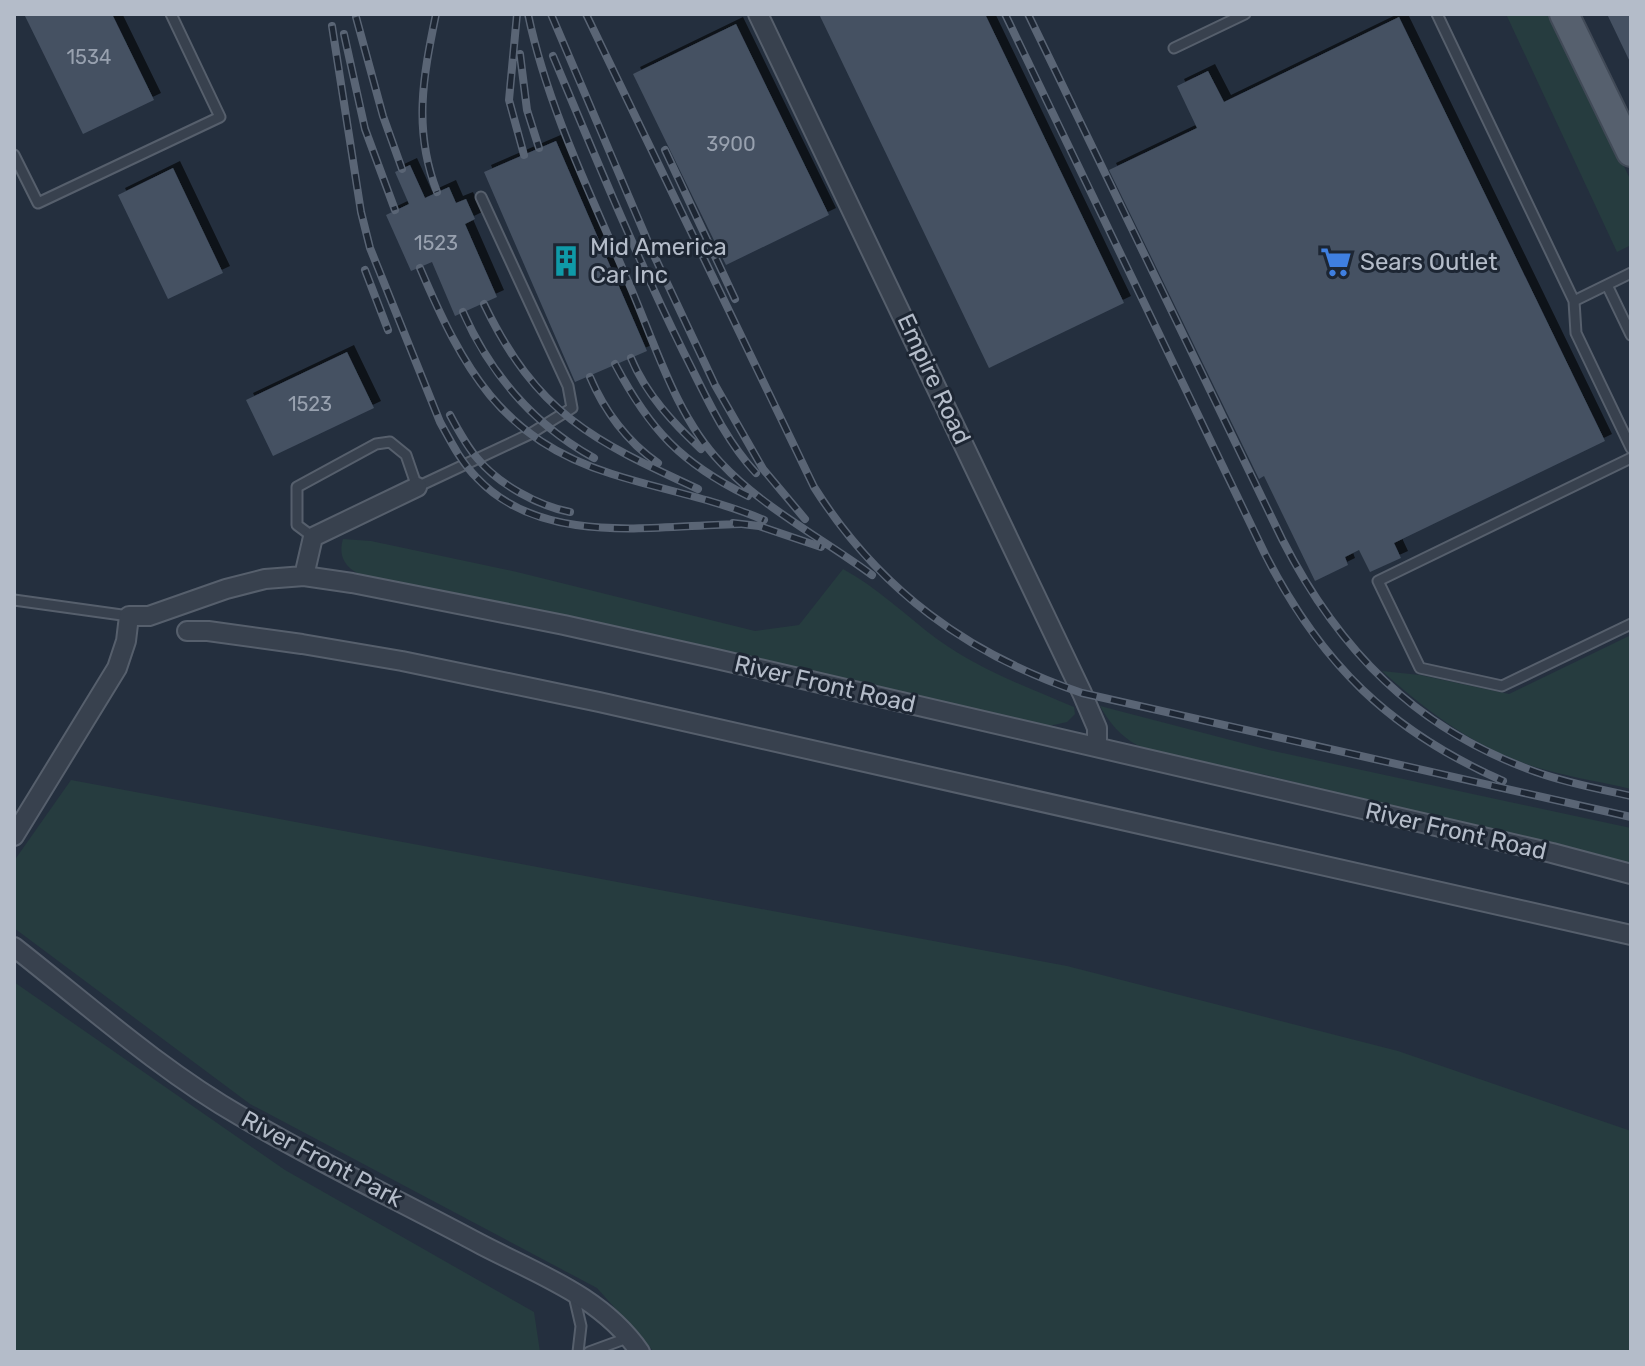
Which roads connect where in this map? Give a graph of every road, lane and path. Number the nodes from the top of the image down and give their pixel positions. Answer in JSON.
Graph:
{"nodes":[{"id":1,"x":171,"y":14,"type":"edge"},
{"id":2,"x":758,"y":14,"type":"edge"},
{"id":3,"x":1245,"y":14,"type":"edge"},
{"id":4,"x":1437,"y":14,"type":"edge"},
{"id":5,"x":1564,"y":14,"type":"edge"},
{"id":6,"x":1174,"y":48,"type":"dead end"},
{"id":7,"x":1631,"y":152,"type":"edge"},
{"id":8,"x":14,"y":155,"type":"edge"},
{"id":9,"x":481,"y":197,"type":"dead end"},
{"id":10,"x":1631,"y":273,"type":"edge"},
{"id":11,"x":1607,"y":285,"type":"junction"},
{"id":12,"x":1574,"y":301,"type":"junction"},
{"id":13,"x":1631,"y":335,"type":"edge"},
{"id":14,"x":1631,"y":448,"type":"edge"},
{"id":15,"x":1631,"y":458,"type":"edge"},
{"id":16,"x":417,"y":487,"type":"junction"},
{"id":17,"x":313,"y":537,"type":"junction"},
{"id":18,"x":304,"y":576,"type":"junction"},
{"id":19,"x":14,"y":600,"type":"edge"},
{"id":20,"x":129,"y":616,"type":"junction"},
{"id":21,"x":1631,"y":624,"type":"edge"},
{"id":22,"x":187,"y":631,"type":"dead end"},
{"id":23,"x":1097,"y":747,"type":"junction"},
{"id":24,"x":14,"y":836,"type":"edge"},
{"id":25,"x":1631,"y":874,"type":"edge"},
{"id":26,"x":1631,"y":935,"type":"edge"},
{"id":27,"x":14,"y":947,"type":"edge"},
{"id":28,"x":572,"y":1289,"type":"junction"},
{"id":29,"x":635,"y":1344,"type":"edge"},
{"id":30,"x":578,"y":1352,"type":"edge"},
{"id":31,"x":589,"y":1352,"type":"edge"}],
"edges":[{"from":1,"to":8,"type":"lane"},
{"from":2,"to":23,"type":"street","name":"Empire Road"},
{"from":3,"to":6,"type":"lane"},
{"from":4,"to":12,"type":"lane"},
{"from":5,"to":7,"type":"main road"},
{"from":9,"to":16,"type":"lane"},
{"from":10,"to":11,"type":"lane"},
{"from":11,"to":12,"type":"lane"},
{"from":11,"to":13,"type":"lane"},
{"from":12,"to":14,"type":"lane"},
{"from":15,"to":21,"type":"lane"},
{"from":16,"to":17,"type":"street"},
{"from":16,"to":17,"type":"lane"},
{"from":17,"to":18,"type":"street"},
{"from":18,"to":20,"type":"street","name":"River Front Road"},
{"from":18,"to":23,"type":"street","name":"River Front Road"},
{"from":19,"to":20,"type":"lane","name":"River Front Road"},
{"from":20,"to":24,"type":"street"},
{"from":22,"to":26,"type":"street"},
{"from":23,"to":25,"type":"street","name":"River Front Road"},
{"from":27,"to":28,"type":"street","name":"River Front Park"},
{"from":28,"to":29,"type":"street","name":"River Front Park"},
{"from":28,"to":30,"type":"lane"},
{"from":29,"to":31,"type":"lane"}]}
